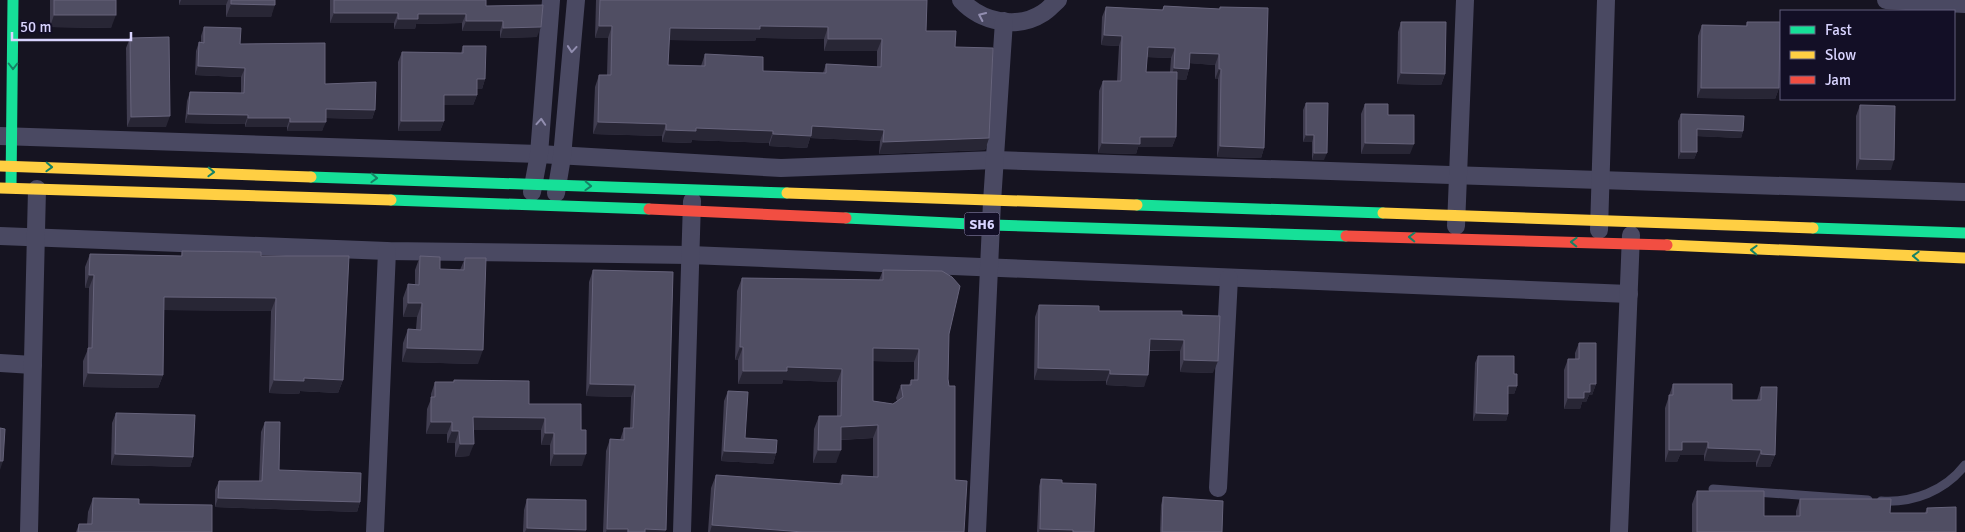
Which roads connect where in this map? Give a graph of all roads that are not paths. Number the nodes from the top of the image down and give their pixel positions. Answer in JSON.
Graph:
{"nodes":[{"id":1,"x":13,"y":0,"type":"edge"},
{"id":2,"x":551,"y":0,"type":"edge"},
{"id":3,"x":576,"y":0,"type":"edge"},
{"id":4,"x":961,"y":0,"type":"edge"},
{"id":5,"x":1058,"y":0,"type":"edge"},
{"id":6,"x":1465,"y":0,"type":"edge"},
{"id":7,"x":1606,"y":0,"type":"edge"},
{"id":8,"x":1886,"y":0,"type":"edge"},
{"id":9,"x":1965,"y":4,"type":"edge"},
{"id":10,"x":1004,"y":21,"type":"junction"},
{"id":11,"x":6,"y":136,"type":"edge"},
{"id":12,"x":539,"y":154,"type":"junction"},
{"id":13,"x":562,"y":157,"type":"junction"},
{"id":14,"x":995,"y":160,"type":"junction"},
{"id":15,"x":6,"y":166,"type":"edge"},
{"id":16,"x":1458,"y":176,"type":"junction"},
{"id":17,"x":1600,"y":180,"type":"junction"},
{"id":18,"x":533,"y":184,"type":"junction"},
{"id":19,"x":557,"y":185,"type":"junction"},
{"id":20,"x":5,"y":188,"type":"edge"},
{"id":21,"x":38,"y":190,"type":"junction"},
{"id":22,"x":692,"y":190,"type":"junction"},
{"id":23,"x":1965,"y":192,"type":"edge"},
{"id":24,"x":992,"y":202,"type":"junction"},
{"id":25,"x":531,"y":205,"type":"junction"},
{"id":26,"x":555,"y":206,"type":"junction"},
{"id":27,"x":692,"y":210,"type":"junction"},
{"id":28,"x":1457,"y":216,"type":"junction"},
{"id":29,"x":1599,"y":221,"type":"junction"},
{"id":30,"x":1631,"y":222,"type":"junction"},
{"id":31,"x":991,"y":225,"type":"junction"},
{"id":32,"x":1965,"y":233,"type":"edge"},
{"id":33,"x":0,"y":236,"type":"edge"},
{"id":34,"x":36,"y":238,"type":"junction"},
{"id":35,"x":1456,"y":239,"type":"junction"},
{"id":36,"x":1598,"y":243,"type":"junction"},
{"id":37,"x":1632,"y":244,"type":"junction"},
{"id":38,"x":387,"y":251,"type":"junction"},
{"id":39,"x":690,"y":255,"type":"junction"},
{"id":40,"x":1965,"y":258,"type":"edge"},
{"id":41,"x":989,"y":268,"type":"junction"},
{"id":42,"x":1229,"y":278,"type":"junction"},
{"id":43,"x":1629,"y":294,"type":"junction"},
{"id":44,"x":0,"y":363,"type":"edge"},
{"id":45,"x":33,"y":365,"type":"junction"},
{"id":46,"x":1965,"y":465,"type":"edge"},
{"id":47,"x":1218,"y":488,"type":"dead end"},
{"id":48,"x":1713,"y":489,"type":"edge"},
{"id":49,"x":29,"y":532,"type":"edge"},
{"id":50,"x":375,"y":532,"type":"edge"},
{"id":51,"x":682,"y":532,"type":"edge"},
{"id":52,"x":977,"y":532,"type":"edge"},
{"id":53,"x":1619,"y":532,"type":"edge"}],
"edges":[{"from":1,"to":11,"type":"main road","one_way":true},
{"from":12,"to":2,"type":"street","one_way":true},
{"from":3,"to":13,"type":"street","one_way":true},
{"from":10,"to":4,"type":"street","one_way":true},
{"from":5,"to":10,"type":"street"},
{"from":6,"to":16,"type":"street"},
{"from":7,"to":17,"type":"street"},
{"from":8,"to":9,"type":"street"},
{"from":10,"to":14,"type":"street"},
{"from":11,"to":12,"type":"street"},
{"from":11,"to":15,"type":"main road"},
{"from":12,"to":13,"type":"street"},
{"from":12,"to":18,"type":"street"},
{"from":13,"to":14,"type":"street"},
{"from":13,"to":19,"type":"street"},
{"from":14,"to":16,"type":"street"},
{"from":14,"to":24,"type":"street"},
{"from":15,"to":18,"type":"main road","number":"SH6","one_way":true},
{"from":15,"to":20,"type":"main road"},
{"from":16,"to":17,"type":"street"},
{"from":16,"to":28,"type":"street"},
{"from":17,"to":23,"type":"street"},
{"from":17,"to":29,"type":"street"},
{"from":18,"to":19,"type":"main road","number":"SH6"},
{"from":18,"to":25,"type":"street"},
{"from":19,"to":22,"type":"main road","number":"SH6","one_way":true},
{"from":19,"to":26,"type":"street"},
{"from":20,"to":21,"type":"main road","number":"SH6"},
{"from":21,"to":25,"type":"main road","number":"SH6"},
{"from":21,"to":34,"type":"street"},
{"from":22,"to":24,"type":"main road","number":"SH6"},
{"from":22,"to":27,"type":"street"},
{"from":24,"to":28,"type":"main road","number":"SH6"},
{"from":24,"to":31,"type":"street"},
{"from":25,"to":26,"type":"main road","number":"SH6"},
{"from":26,"to":27,"type":"main road","number":"SH6"},
{"from":27,"to":31,"type":"main road","number":"SH6"},
{"from":27,"to":39,"type":"street"},
{"from":28,"to":29,"type":"main road","number":"SH6"},
{"from":28,"to":35,"type":"street"},
{"from":29,"to":30,"type":"main road","number":"SH6"},
{"from":29,"to":36,"type":"street"},
{"from":30,"to":32,"type":"main road","number":"SH6"},
{"from":30,"to":37,"type":"street"},
{"from":35,"to":31,"type":"main road","number":"SH6","one_way":true},
{"from":31,"to":41,"type":"street"},
{"from":33,"to":34,"type":"street"},
{"from":34,"to":38,"type":"street"},
{"from":34,"to":45,"type":"street"},
{"from":36,"to":35,"type":"main road","number":"SH6","one_way":true},
{"from":36,"to":37,"type":"main road","number":"SH6"},
{"from":40,"to":37,"type":"main road","number":"SH6","one_way":true},
{"from":37,"to":43,"type":"street"},
{"from":38,"to":39,"type":"street"},
{"from":38,"to":50,"type":"street"},
{"from":39,"to":41,"type":"street"},
{"from":39,"to":51,"type":"street"},
{"from":41,"to":42,"type":"street"},
{"from":41,"to":52,"type":"street"},
{"from":42,"to":43,"type":"street"},
{"from":42,"to":47,"type":"street"},
{"from":43,"to":53,"type":"street"},
{"from":44,"to":45,"type":"street"},
{"from":45,"to":49,"type":"street"},
{"from":46,"to":48,"type":"lane"}]}
